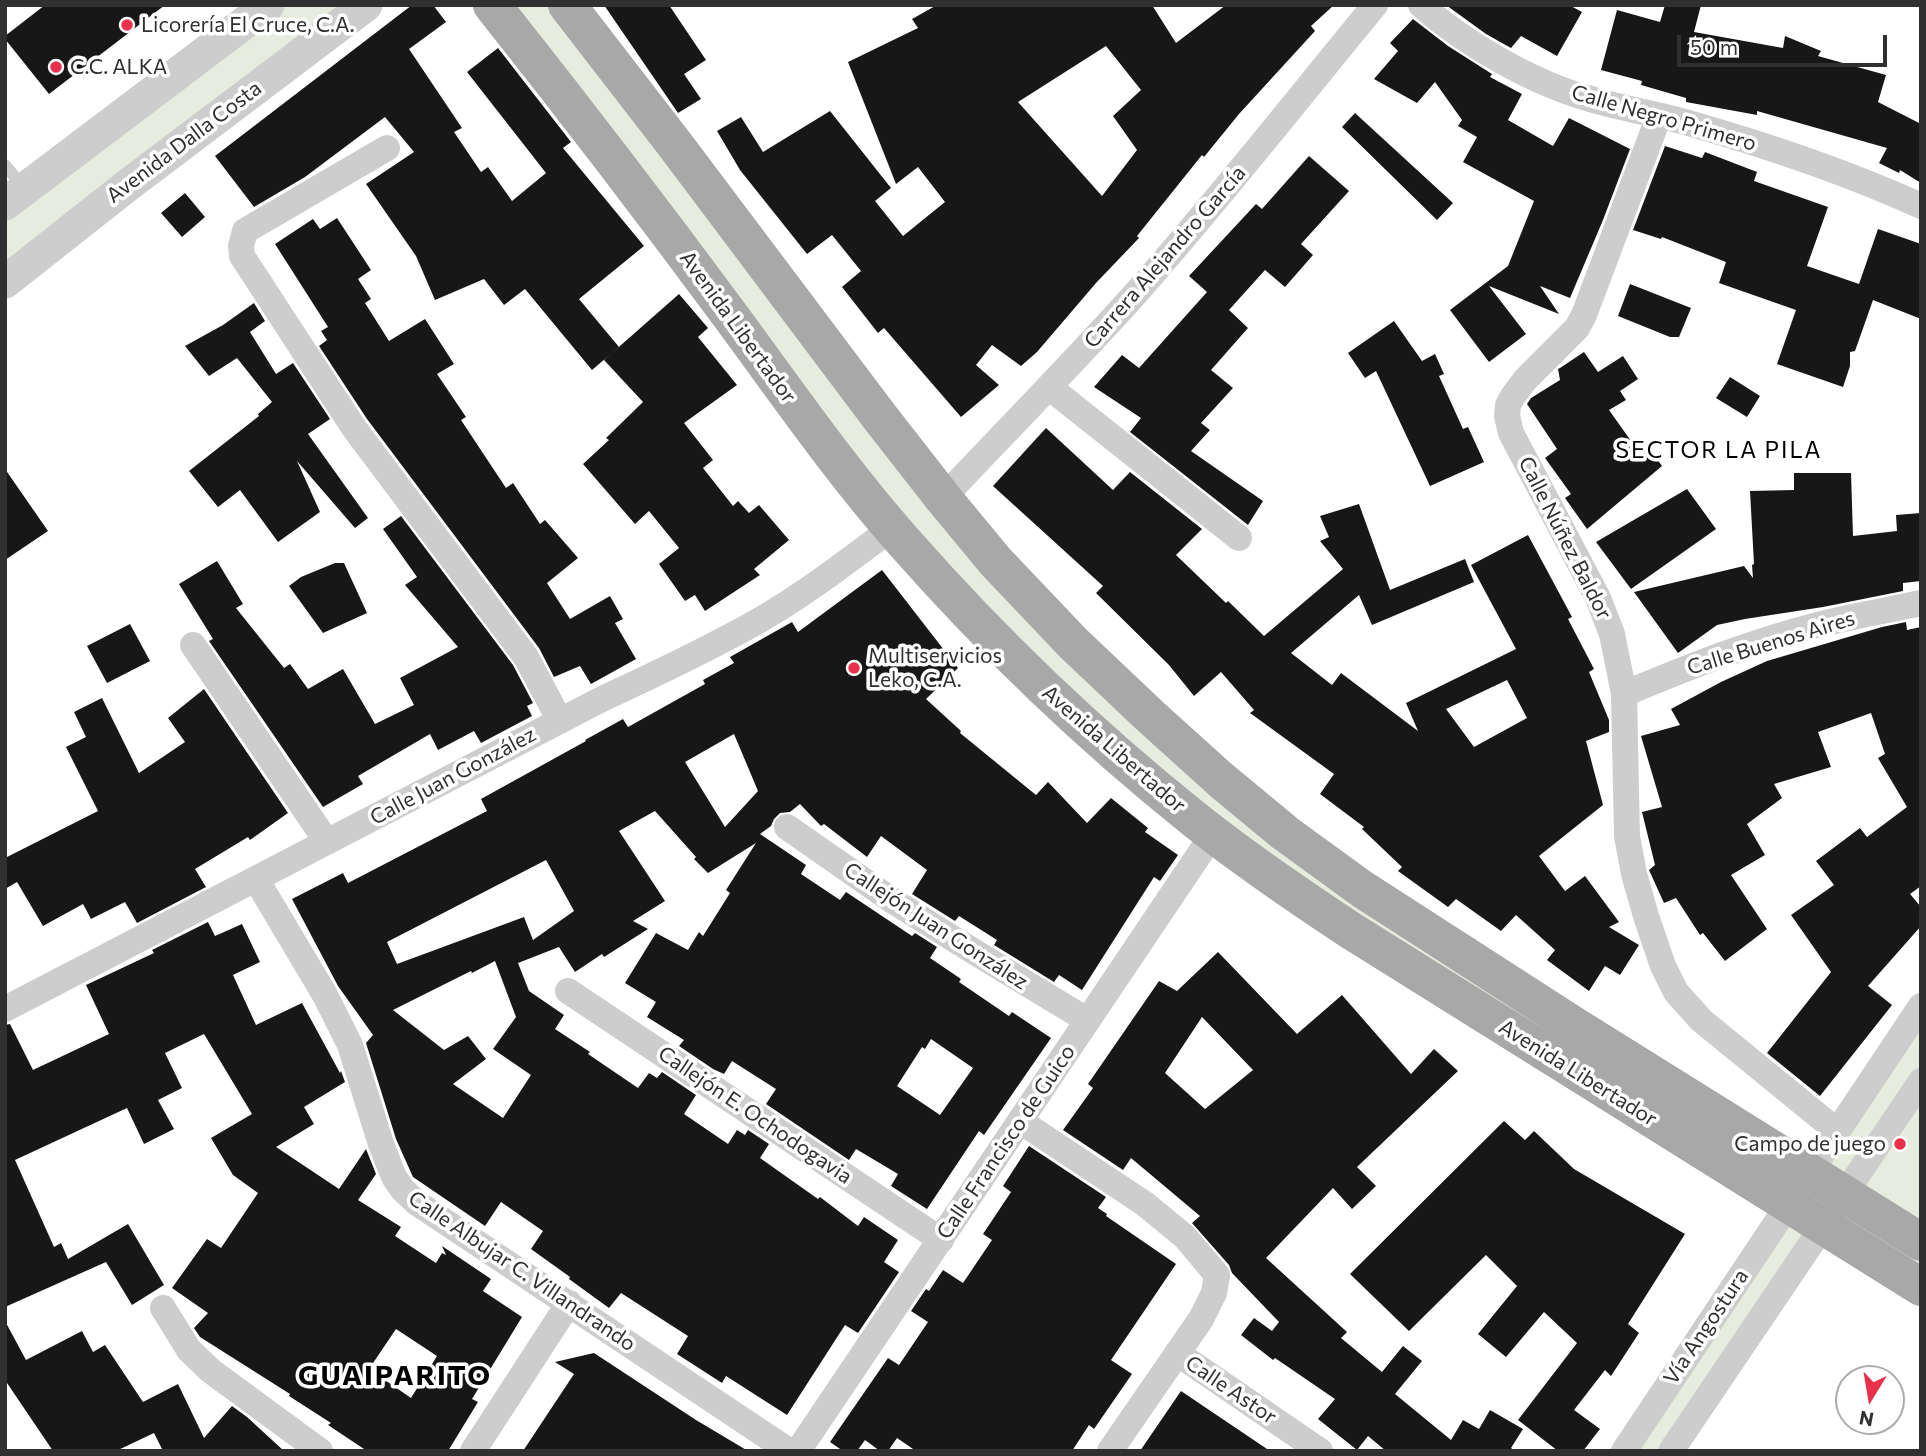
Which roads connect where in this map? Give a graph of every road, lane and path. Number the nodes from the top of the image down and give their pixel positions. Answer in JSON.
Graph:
{"nodes":[{"id":1,"x":267,"y":5,"type":"edge"},
{"id":2,"x":366,"y":5,"type":"edge"},
{"id":3,"x":492,"y":5,"type":"edge"},
{"id":4,"x":567,"y":5,"type":"edge"},
{"id":5,"x":1375,"y":5,"type":"edge"},
{"id":6,"x":1421,"y":5,"type":"edge"},
{"id":7,"x":1659,"y":116,"type":"junction"},
{"id":8,"x":387,"y":148,"type":"dead end"},
{"id":9,"x":12,"y":186,"type":"edge"},
{"id":10,"x":1921,"y":205,"type":"edge"},
{"id":11,"x":5,"y":282,"type":"edge"},
{"id":12,"x":1049,"y":387,"type":"junction"},
{"id":13,"x":943,"y":498,"type":"junction"},
{"id":14,"x":892,"y":528,"type":"junction"},
{"id":15,"x":1239,"y":538,"type":"dead end"},
{"id":16,"x":1921,"y":603,"type":"edge"},
{"id":17,"x":193,"y":645,"type":"dead end"},
{"id":18,"x":1624,"y":694,"type":"junction"},
{"id":19,"x":560,"y":721,"type":"junction"},
{"id":20,"x":788,"y":827,"type":"dead end"},
{"id":21,"x":1213,"y":834,"type":"junction"},
{"id":22,"x":327,"y":842,"type":"junction"},
{"id":23,"x":257,"y":878,"type":"junction"},
{"id":24,"x":568,"y":991,"type":"dead end"},
{"id":25,"x":9,"y":1002,"type":"edge"},
{"id":26,"x":1921,"y":1006,"type":"edge"},
{"id":27,"x":1087,"y":1020,"type":"junction"},
{"id":28,"x":1921,"y":1081,"type":"edge"},
{"id":29,"x":1020,"y":1121,"type":"junction"},
{"id":30,"x":1837,"y":1131,"type":"junction"},
{"id":31,"x":1809,"y":1173,"type":"junction"},
{"id":32,"x":1844,"y":1195,"type":"junction"},
{"id":33,"x":1788,"y":1204,"type":"junction"},
{"id":34,"x":1823,"y":1226,"type":"junction"},
{"id":35,"x":941,"y":1240,"type":"junction"},
{"id":36,"x":1921,"y":1242,"type":"edge"},
{"id":37,"x":1921,"y":1287,"type":"edge"},
{"id":38,"x":569,"y":1303,"type":"junction"},
{"id":39,"x":163,"y":1308,"type":"dead end"},
{"id":40,"x":1177,"y":1353,"type":"junction"},
{"id":41,"x":320,"y":1451,"type":"edge"},
{"id":42,"x":474,"y":1451,"type":"edge"},
{"id":43,"x":789,"y":1451,"type":"edge"},
{"id":44,"x":798,"y":1451,"type":"edge"},
{"id":45,"x":1110,"y":1451,"type":"edge"},
{"id":46,"x":1320,"y":1451,"type":"edge"},
{"id":47,"x":1624,"y":1451,"type":"edge"},
{"id":48,"x":1671,"y":1451,"type":"edge"}],
"edges":[{"from":1,"to":9,"type":"street"},
{"from":2,"to":11,"type":"street","name":"Avenida Dalla Costa"},
{"from":3,"to":14,"type":"main road","name":"Avenida Libertador"},
{"from":4,"to":13,"type":"main road","name":"Avenida Libertador"},
{"from":5,"to":12,"type":"street","name":"Carrera Alejandro García"},
{"from":6,"to":7,"type":"street","name":"Calle Negro Primero"},
{"from":7,"to":10,"type":"street","name":"Calle Negro Primero"},
{"from":7,"to":18,"type":"street","name":"Calle Núñez Baldor"},
{"from":8,"to":19,"type":"street"},
{"from":12,"to":13,"type":"street","name":"Carrera Alejandro García"},
{"from":12,"to":15,"type":"street"},
{"from":13,"to":31,"type":"main road","name":"Avenida Libertador"},
{"from":14,"to":19,"type":"street","name":"Calle Juan González"},
{"from":14,"to":21,"type":"main road","name":"Avenida Libertador"},
{"from":16,"to":18,"type":"street","name":"Calle Buenos Aires"},
{"from":17,"to":22,"type":"street"},
{"from":18,"to":30,"type":"street","name":"Calle Núñez Baldor"},
{"from":19,"to":22,"type":"street","name":"Calle Juan González"},
{"from":20,"to":27,"type":"street","name":"Callejón Juan González"},
{"from":21,"to":27,"type":"street","name":"Calle Francisco de Guico"},
{"from":21,"to":33,"type":"main road","name":"Avenida Libertador"},
{"from":22,"to":23,"type":"street","name":"Calle Juan González"},
{"from":23,"to":25,"type":"street","name":"Calle Juan González"},
{"from":23,"to":38,"type":"street","name":"Calle Albujar C. Villandrando"},
{"from":24,"to":35,"type":"street","name":"Callejón E. Ochodogavia"},
{"from":26,"to":30,"type":"street"},
{"from":27,"to":29,"type":"street","name":"Calle Francisco de Guico"},
{"from":28,"to":32,"type":"street"},
{"from":29,"to":35,"type":"street","name":"Calle Francisco de Guico"},
{"from":29,"to":40,"type":"street"},
{"from":30,"to":31,"type":"street"},
{"from":31,"to":32,"type":"main road","name":"Avenida Libertador"},
{"from":31,"to":33,"type":"street","name":"Vía Angostura"},
{"from":32,"to":34,"type":"street","name":"Vía Angostura"},
{"from":32,"to":36,"type":"main road","name":"Avenida Libertador"},
{"from":33,"to":34,"type":"main road","name":"Avenida Libertador"},
{"from":33,"to":47,"type":"street","name":"Vía Angostura"},
{"from":34,"to":37,"type":"main road","name":"Avenida Libertador"},
{"from":34,"to":48,"type":"street","name":"Vía Angostura"},
{"from":35,"to":44,"type":"street","name":"Calle Francisco de Guico"},
{"from":38,"to":42,"type":"street"},
{"from":38,"to":43,"type":"street","name":"Calle Albujar C. Villandrando"},
{"from":39,"to":41,"type":"street"},
{"from":40,"to":45,"type":"street"},
{"from":40,"to":46,"type":"street","name":"Calle Astor"}]}
